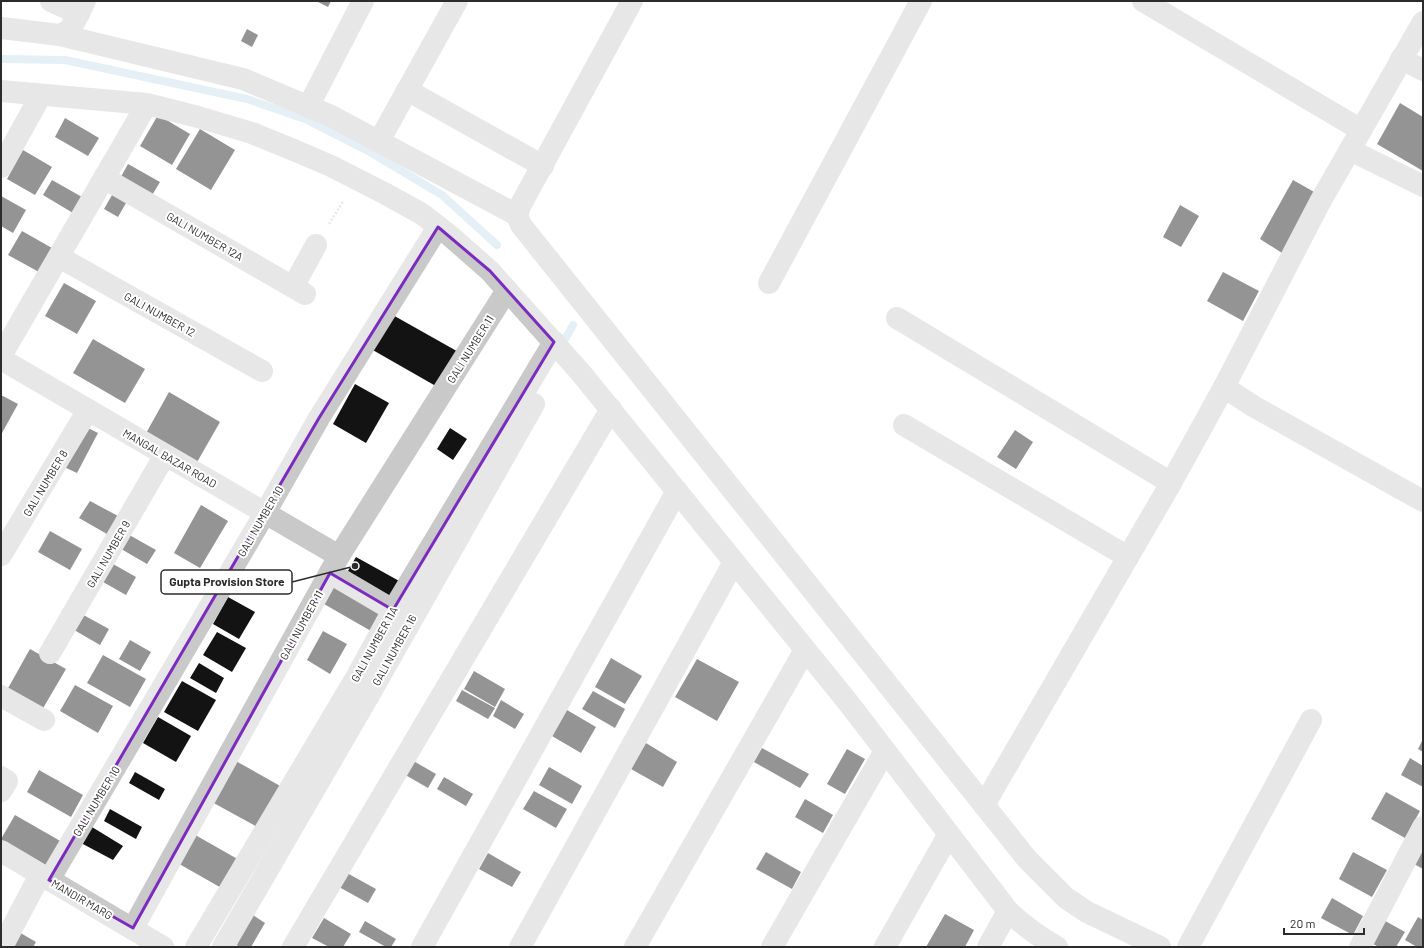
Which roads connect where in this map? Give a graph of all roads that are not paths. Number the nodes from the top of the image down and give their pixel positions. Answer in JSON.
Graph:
{"nodes":[{"id":1,"x":51,"y":1,"type":"edge"},
{"id":2,"x":363,"y":1,"type":"edge"},
{"id":3,"x":457,"y":1,"type":"edge"},
{"id":4,"x":632,"y":1,"type":"edge"},
{"id":5,"x":920,"y":1,"type":"edge"},
{"id":6,"x":1142,"y":1,"type":"edge"},
{"id":7,"x":82,"y":7,"type":"edge"},
{"id":8,"x":1423,"y":22,"type":"edge"},
{"id":9,"x":1,"y":28,"type":"edge"},
{"id":10,"x":60,"y":35,"type":"junction"},
{"id":11,"x":1401,"y":59,"type":"junction"},
{"id":12,"x":1423,"y":70,"type":"edge"},
{"id":13,"x":407,"y":90,"type":"junction"},
{"id":14,"x":1,"y":91,"type":"edge"},
{"id":15,"x":41,"y":95,"type":"junction"},
{"id":16,"x":147,"y":104,"type":"junction"},
{"id":17,"x":308,"y":107,"type":"junction"},
{"id":18,"x":1361,"y":130,"type":"junction"},
{"id":19,"x":379,"y":141,"type":"junction"},
{"id":20,"x":1350,"y":150,"type":"junction"},
{"id":21,"x":542,"y":166,"type":"junction"},
{"id":22,"x":1,"y":167,"type":"edge"},
{"id":23,"x":104,"y":178,"type":"junction"},
{"id":24,"x":1423,"y":186,"type":"edge"},
{"id":25,"x":518,"y":214,"type":"junction"},
{"id":26,"x":438,"y":227,"type":"junction"},
{"id":27,"x":316,"y":245,"type":"road end"},
{"id":28,"x":59,"y":257,"type":"junction"},
{"id":29,"x":770,"y":283,"type":"dead end"},
{"id":30,"x":507,"y":290,"type":"junction"},
{"id":31,"x":897,"y":318,"type":"dead end"},
{"id":32,"x":559,"y":347,"type":"junction"},
{"id":33,"x":1,"y":356,"type":"edge"},
{"id":34,"x":1,"y":359,"type":"edge"},
{"id":35,"x":262,"y":372,"type":"dead end"},
{"id":36,"x":1224,"y":387,"type":"junction"},
{"id":37,"x":611,"y":409,"type":"junction"},
{"id":38,"x":88,"y":410,"type":"junction"},
{"id":39,"x":904,"y":425,"type":"dead end"},
{"id":40,"x":165,"y":455,"type":"junction"},
{"id":41,"x":1171,"y":483,"type":"junction"},
{"id":42,"x":677,"y":491,"type":"junction"},
{"id":43,"x":1423,"y":501,"type":"edge"},
{"id":44,"x":266,"y":513,"type":"junction"},
{"id":45,"x":1,"y":555,"type":"edge"},
{"id":46,"x":1128,"y":556,"type":"junction"},
{"id":47,"x":734,"y":562,"type":"junction"},
{"id":48,"x":335,"y":565,"type":"junction"},
{"id":49,"x":393,"y":610,"type":"junction"},
{"id":50,"x":805,"y":650,"type":"junction"},
{"id":51,"x":50,"y":653,"type":"dead end"},
{"id":52,"x":1,"y":696,"type":"edge"},
{"id":53,"x":44,"y":720,"type":"dead end"},
{"id":54,"x":1311,"y":720,"type":"dead end"},
{"id":55,"x":885,"y":751,"type":"junction"},
{"id":56,"x":984,"y":805,"type":"junction"},
{"id":57,"x":1423,"y":827,"type":"edge"},
{"id":58,"x":949,"y":834,"type":"junction"},
{"id":59,"x":1,"y":851,"type":"edge"},
{"id":60,"x":44,"y":878,"type":"junction"},
{"id":61,"x":1008,"y":911,"type":"junction"},
{"id":62,"x":133,"y":928,"type":"junction"},
{"id":63,"x":2,"y":947,"type":"edge"},
{"id":64,"x":163,"y":947,"type":"edge"},
{"id":65,"x":196,"y":947,"type":"edge"},
{"id":66,"x":223,"y":947,"type":"edge"},
{"id":67,"x":293,"y":947,"type":"edge"},
{"id":68,"x":422,"y":947,"type":"edge"},
{"id":69,"x":520,"y":947,"type":"edge"},
{"id":70,"x":635,"y":947,"type":"edge"},
{"id":71,"x":772,"y":947,"type":"edge"},
{"id":72,"x":885,"y":947,"type":"edge"},
{"id":73,"x":988,"y":947,"type":"edge"},
{"id":74,"x":1057,"y":947,"type":"edge"},
{"id":75,"x":1160,"y":947,"type":"edge"},
{"id":76,"x":1188,"y":947,"type":"edge"},
{"id":77,"x":1360,"y":947,"type":"edge"}],
"edges":[{"from":1,"to":7,"type":"street"},
{"from":2,"to":17,"type":"street"},
{"from":3,"to":13,"type":"street"},
{"from":4,"to":21,"type":"street"},
{"from":5,"to":29,"type":"street"},
{"from":6,"to":18,"type":"street"},
{"from":7,"to":10,"type":"street"},
{"from":8,"to":11,"type":"street"},
{"from":9,"to":10,"type":"street"},
{"from":10,"to":17,"type":"street"},
{"from":11,"to":12,"type":"street"},
{"from":11,"to":18,"type":"street"},
{"from":13,"to":19,"type":"street"},
{"from":13,"to":21,"type":"street"},
{"from":14,"to":15,"type":"street"},
{"from":15,"to":16,"type":"street"},
{"from":15,"to":22,"type":"street"},
{"from":16,"to":23,"type":"street"},
{"from":16,"to":26,"type":"street"},
{"from":17,"to":19,"type":"street"},
{"from":18,"to":20,"type":"street"},
{"from":19,"to":25,"type":"street"},
{"from":20,"to":24,"type":"street"},
{"from":20,"to":36,"type":"street"},
{"from":21,"to":25,"type":"street"},
{"from":23,"to":27,"type":"street","name":"GALI NUMBER 12A"},
{"from":23,"to":28,"type":"street"},
{"from":25,"to":56,"type":"street"},
{"from":26,"to":30,"type":"street"},
{"from":26,"to":44,"type":"street","name":"GALI NUMBER 10"},
{"from":28,"to":33,"type":"street"},
{"from":28,"to":35,"type":"street","name":"GALI NUMBER 12"},
{"from":30,"to":32,"type":"street"},
{"from":30,"to":48,"type":"street","name":"GALI NUMBER 11"},
{"from":31,"to":41,"type":"street"},
{"from":32,"to":37,"type":"street"},
{"from":32,"to":49,"type":"street","name":"GALI NUMBER 11A"},
{"from":32,"to":66,"type":"street","name":"GALI NUMBER 16"},
{"from":34,"to":38,"type":"street","name":"MANGAL BAZAR ROAD"},
{"from":36,"to":41,"type":"street"},
{"from":36,"to":43,"type":"street"},
{"from":37,"to":42,"type":"street"},
{"from":37,"to":67,"type":"street"},
{"from":38,"to":40,"type":"street","name":"MANGAL BAZAR ROAD"},
{"from":38,"to":45,"type":"street","name":"GALI NUMBER 8"},
{"from":39,"to":46,"type":"street"},
{"from":40,"to":44,"type":"street","name":"MANGAL BAZAR ROAD"},
{"from":40,"to":51,"type":"street","name":"GALI NUMBER 9"},
{"from":41,"to":46,"type":"street"},
{"from":42,"to":47,"type":"street"},
{"from":42,"to":68,"type":"street"},
{"from":44,"to":48,"type":"street","name":"MANGAL BAZAR ROAD"},
{"from":44,"to":60,"type":"street","name":"GALI NUMBER 10"},
{"from":46,"to":56,"type":"street"},
{"from":47,"to":50,"type":"street"},
{"from":47,"to":69,"type":"street"},
{"from":48,"to":49,"type":"street","name":"MANGAL BAZAR ROAD"},
{"from":48,"to":62,"type":"street","name":"GALI NUMBER 11"},
{"from":49,"to":65,"type":"street","name":"GALI NUMBER 11A"},
{"from":50,"to":55,"type":"street"},
{"from":50,"to":70,"type":"street"},
{"from":52,"to":53,"type":"street"},
{"from":54,"to":76,"type":"street"},
{"from":55,"to":58,"type":"street"},
{"from":55,"to":71,"type":"street"},
{"from":56,"to":75,"type":"street"},
{"from":57,"to":77,"type":"street"},
{"from":58,"to":61,"type":"street"},
{"from":58,"to":72,"type":"street"},
{"from":59,"to":60,"type":"street","name":"MANDIR MARG"},
{"from":60,"to":62,"type":"street","name":"MANDIR MARG"},
{"from":60,"to":63,"type":"street","name":"GALI NUMBER 10"},
{"from":61,"to":73,"type":"street"},
{"from":61,"to":74,"type":"street"},
{"from":62,"to":64,"type":"street","name":"MANDIR MARG"}]}
